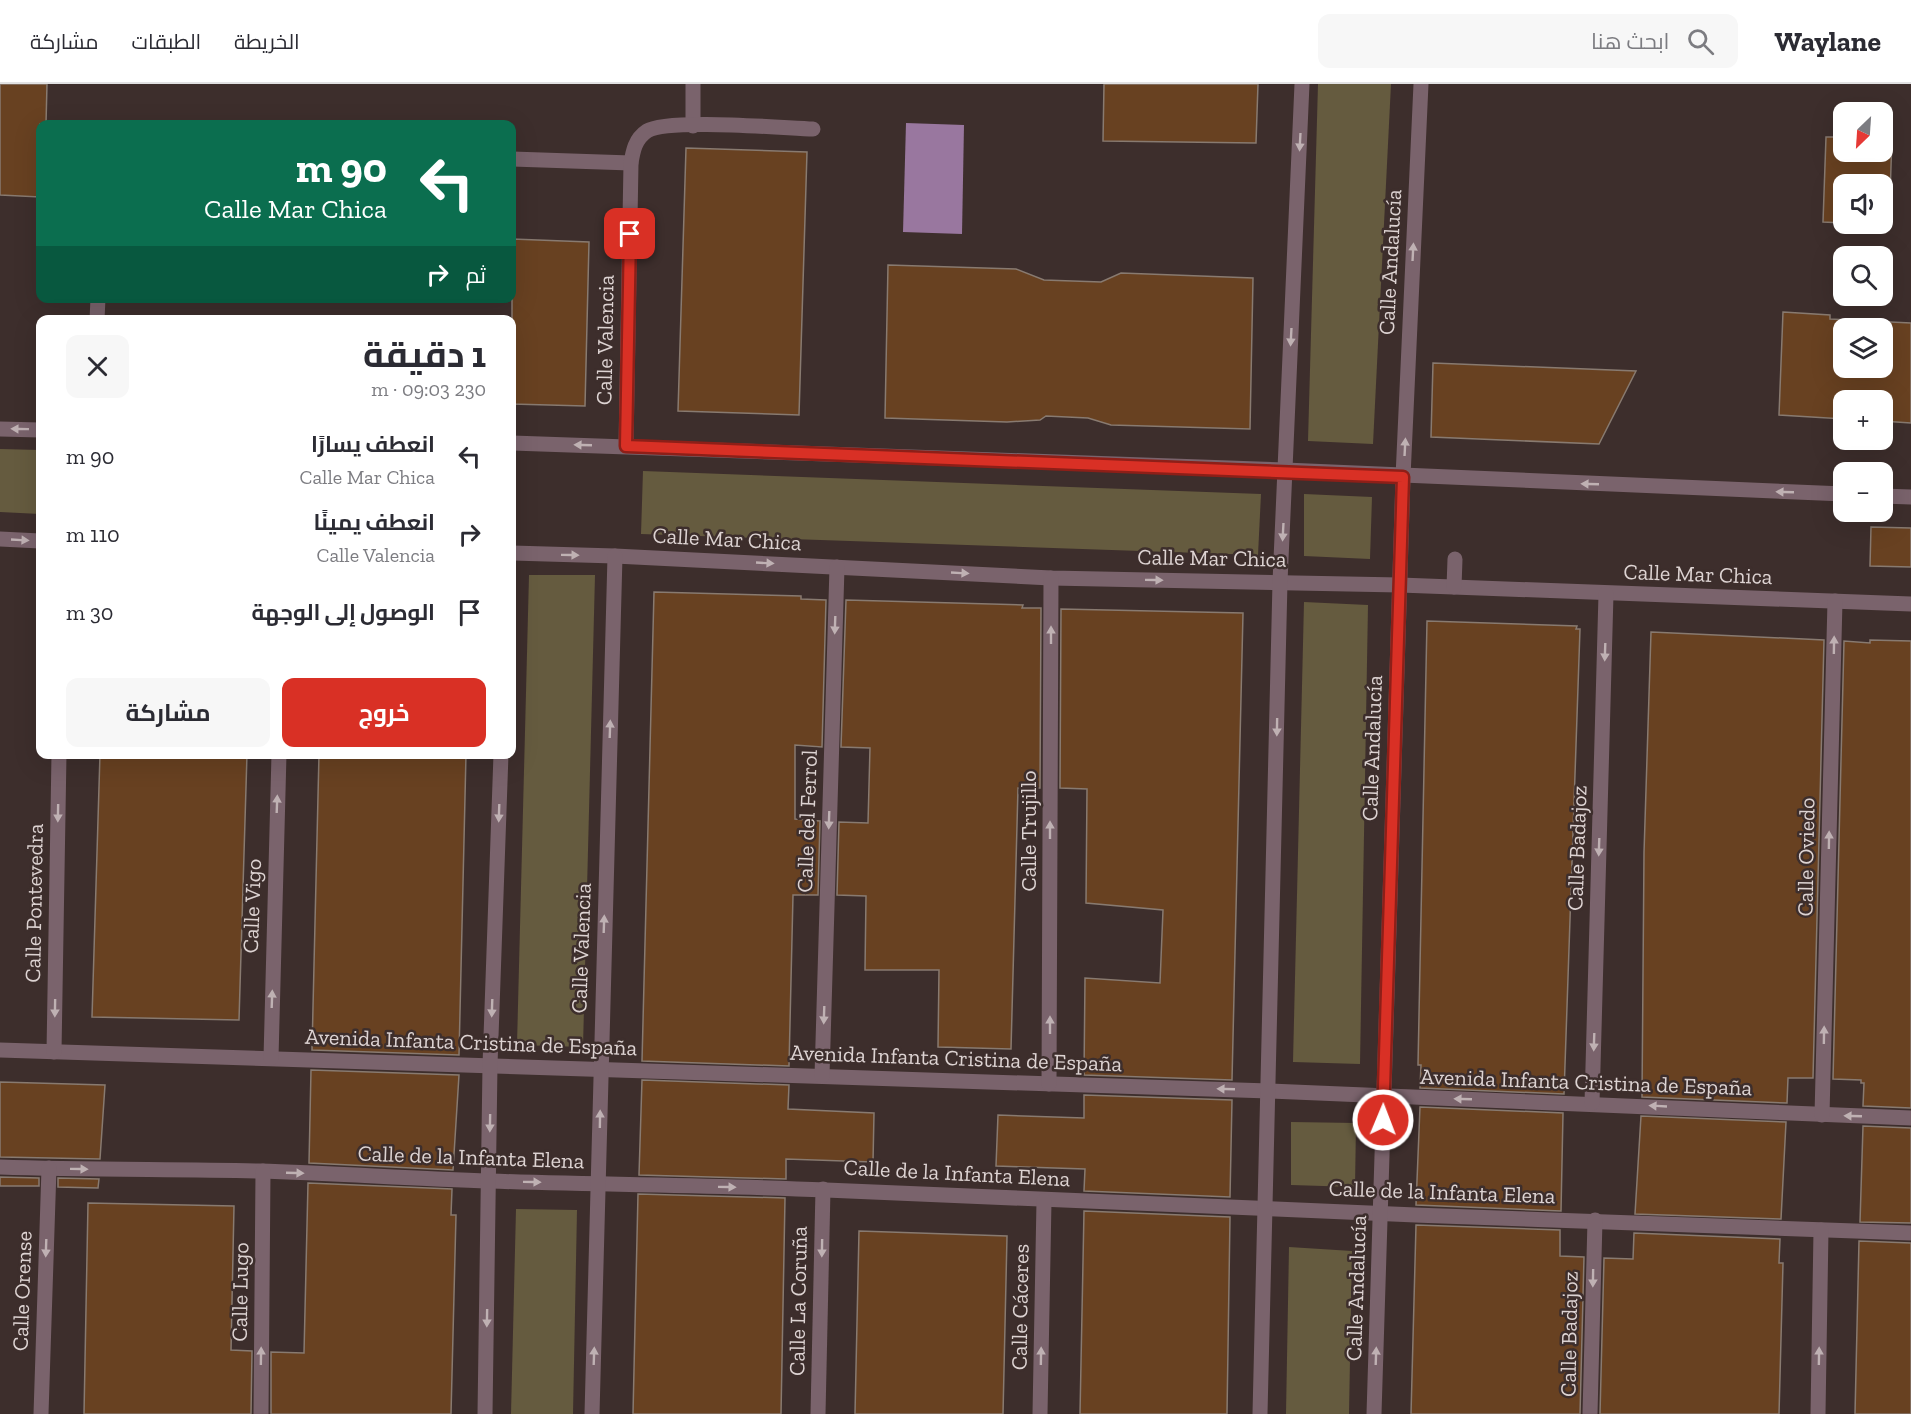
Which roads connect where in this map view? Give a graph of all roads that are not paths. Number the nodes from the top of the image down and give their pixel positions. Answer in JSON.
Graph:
{"nodes":[{"id":1,"x":693,"y":84,"type":"edge"},
{"id":2,"x":1302,"y":84,"type":"edge"},
{"id":3,"x":1421,"y":84,"type":"edge"},
{"id":4,"x":693,"y":126,"type":"junction"},
{"id":5,"x":813,"y":129,"type":"dead end"},
{"id":6,"x":516,"y":159,"type":"edge"},
{"id":7,"x":631,"y":163,"type":"junction"},
{"id":8,"x":0,"y":429,"type":"edge"},
{"id":9,"x":36,"y":430,"type":"edge"},
{"id":10,"x":516,"y":443,"type":"edge"},
{"id":11,"x":626,"y":446,"type":"junction"},
{"id":12,"x":1285,"y":470,"type":"junction"},
{"id":13,"x":1403,"y":477,"type":"junction"},
{"id":14,"x":1833,"y":494,"type":"edge"},
{"id":15,"x":1893,"y":496,"type":"edge"},
{"id":16,"x":1911,"y":497,"type":"edge"},
{"id":17,"x":0,"y":539,"type":"edge"},
{"id":18,"x":36,"y":541,"type":"edge"},
{"id":19,"x":516,"y":554,"type":"edge"},
{"id":20,"x":615,"y":556,"type":"junction"},
{"id":21,"x":1455,"y":559,"type":"dead end"},
{"id":22,"x":837,"y":567,"type":"junction"},
{"id":23,"x":1051,"y":578,"type":"junction"},
{"id":24,"x":1280,"y":582,"type":"junction"},
{"id":25,"x":1400,"y":585,"type":"junction"},
{"id":26,"x":1454,"y":587,"type":"junction"},
{"id":27,"x":1606,"y":594,"type":"junction"},
{"id":28,"x":1835,"y":601,"type":"junction"},
{"id":29,"x":1911,"y":604,"type":"edge"},
{"id":30,"x":59,"y":759,"type":"edge"},
{"id":31,"x":279,"y":759,"type":"edge"},
{"id":32,"x":501,"y":759,"type":"edge"},
{"id":33,"x":0,"y":1050,"type":"edge"},
{"id":34,"x":54,"y":1052,"type":"junction"},
{"id":35,"x":271,"y":1058,"type":"junction"},
{"id":36,"x":490,"y":1065,"type":"junction"},
{"id":37,"x":601,"y":1068,"type":"junction"},
{"id":38,"x":822,"y":1076,"type":"junction"},
{"id":39,"x":1050,"y":1084,"type":"junction"},
{"id":40,"x":1269,"y":1091,"type":"junction"},
{"id":41,"x":1383,"y":1096,"type":"junction"},
{"id":42,"x":1592,"y":1103,"type":"junction"},
{"id":43,"x":1822,"y":1115,"type":"junction"},
{"id":44,"x":1911,"y":1118,"type":"edge"},
{"id":45,"x":0,"y":1167,"type":"edge"},
{"id":46,"x":49,"y":1168,"type":"junction"},
{"id":47,"x":263,"y":1172,"type":"junction"},
{"id":48,"x":489,"y":1181,"type":"junction"},
{"id":49,"x":599,"y":1184,"type":"junction"},
{"id":50,"x":823,"y":1190,"type":"junction"},
{"id":51,"x":1044,"y":1201,"type":"junction"},
{"id":52,"x":1263,"y":1207,"type":"junction"},
{"id":53,"x":1381,"y":1215,"type":"junction"},
{"id":54,"x":1595,"y":1220,"type":"junction"},
{"id":55,"x":1821,"y":1230,"type":"junction"},
{"id":56,"x":1911,"y":1233,"type":"edge"},
{"id":57,"x":41,"y":1414,"type":"edge"},
{"id":58,"x":261,"y":1414,"type":"edge"},
{"id":59,"x":485,"y":1414,"type":"edge"},
{"id":60,"x":592,"y":1414,"type":"edge"},
{"id":61,"x":818,"y":1414,"type":"edge"},
{"id":62,"x":1040,"y":1414,"type":"edge"},
{"id":63,"x":1260,"y":1414,"type":"edge"},
{"id":64,"x":1374,"y":1414,"type":"edge"},
{"id":65,"x":1590,"y":1414,"type":"edge"},
{"id":66,"x":1818,"y":1414,"type":"edge"}],
"edges":[{"from":1,"to":4,"type":"street"},
{"from":2,"to":12,"type":"street","one_way":true},
{"from":13,"to":3,"type":"street","name":"Calle Andalucía","one_way":true},
{"from":4,"to":5,"type":"street","name":"Calle Valencia"},
{"from":4,"to":7,"type":"street","name":"Calle Valencia"},
{"from":6,"to":7,"type":"street"},
{"from":7,"to":11,"type":"street","name":"Calle Valencia"},
{"from":9,"to":8,"type":"street","one_way":true},
{"from":11,"to":10,"type":"street","one_way":true},
{"from":11,"to":12,"type":"street"},
{"from":12,"to":13,"type":"street"},
{"from":12,"to":24,"type":"street","one_way":true},
{"from":14,"to":13,"type":"street","one_way":true},
{"from":13,"to":25,"type":"street","name":"Calle Andalucía"},
{"from":15,"to":16,"type":"street"},
{"from":17,"to":18,"type":"street","one_way":true},
{"from":19,"to":20,"type":"street","name":"Calle Mar Chica","one_way":true},
{"from":20,"to":22,"type":"street","name":"Calle Mar Chica","one_way":true},
{"from":37,"to":20,"type":"street","name":"Calle Valencia","one_way":true},
{"from":21,"to":26,"type":"street"},
{"from":22,"to":23,"type":"street","name":"Calle Mar Chica","one_way":true},
{"from":22,"to":38,"type":"street","name":"Calle del Ferrol","one_way":true},
{"from":23,"to":24,"type":"street","name":"Calle Mar Chica","one_way":true},
{"from":39,"to":23,"type":"street","name":"Calle Trujillo","one_way":true},
{"from":24,"to":25,"type":"street","name":"Calle Mar Chica"},
{"from":24,"to":40,"type":"street","one_way":true},
{"from":25,"to":26,"type":"street","name":"Calle Mar Chica"},
{"from":25,"to":41,"type":"street","name":"Calle Andalucía"},
{"from":26,"to":27,"type":"street","name":"Calle Mar Chica"},
{"from":27,"to":28,"type":"street","name":"Calle Mar Chica"},
{"from":27,"to":42,"type":"street","name":"Calle Badajoz","one_way":true},
{"from":28,"to":29,"type":"street","name":"Calle Mar Chica"},
{"from":43,"to":28,"type":"street","name":"Calle Oviedo","one_way":true},
{"from":30,"to":34,"type":"street","name":"Calle Pontevedra","one_way":true},
{"from":35,"to":31,"type":"street","name":"Calle Vigo","one_way":true},
{"from":32,"to":36,"type":"street","one_way":true},
{"from":33,"to":34,"type":"street","name":"Avenida Infanta Cristina de España"},
{"from":34,"to":35,"type":"street","name":"Avenida Infanta Cristina de España"},
{"from":35,"to":36,"type":"street","name":"Avenida Infanta Cristina de España"},
{"from":36,"to":37,"type":"street","name":"Avenida Infanta Cristina de España"},
{"from":36,"to":48,"type":"street","one_way":true},
{"from":37,"to":38,"type":"street","name":"Avenida Infanta Cristina de España"},
{"from":49,"to":37,"type":"street","name":"Calle Valencia","one_way":true},
{"from":38,"to":39,"type":"street","name":"Avenida Infanta Cristina de España"},
{"from":40,"to":39,"type":"street","name":"Avenida Infanta Cristina de España","one_way":true},
{"from":40,"to":41,"type":"street","name":"Avenida Infanta Cristina de España"},
{"from":40,"to":52,"type":"street"},
{"from":42,"to":41,"type":"street","name":"Avenida Infanta Cristina de España","one_way":true},
{"from":41,"to":53,"type":"street","name":"Calle Andalucía"},
{"from":43,"to":42,"type":"street","name":"Avenida Infanta Cristina de España","one_way":true},
{"from":44,"to":43,"type":"street","name":"Avenida Infanta Cristina de España","one_way":true},
{"from":45,"to":46,"type":"street","name":"Calle de la Infanta Elena"},
{"from":46,"to":47,"type":"street","name":"Calle de la Infanta Elena","one_way":true},
{"from":46,"to":57,"type":"street","name":"Calle Orense","one_way":true},
{"from":47,"to":48,"type":"street","name":"Calle de la Infanta Elena","one_way":true},
{"from":58,"to":47,"type":"street","name":"Calle Lugo","one_way":true},
{"from":48,"to":49,"type":"street","name":"Calle de la Infanta Elena","one_way":true},
{"from":48,"to":59,"type":"street","one_way":true},
{"from":49,"to":50,"type":"street","name":"Calle de la Infanta Elena","one_way":true},
{"from":60,"to":49,"type":"street","name":"Calle Valencia","one_way":true},
{"from":50,"to":51,"type":"street","name":"Calle de la Infanta Elena"},
{"from":50,"to":61,"type":"street","name":"Calle La Coruña","one_way":true},
{"from":51,"to":52,"type":"street","name":"Calle de la Infanta Elena"},
{"from":62,"to":51,"type":"street","name":"Calle Cáceres","one_way":true},
{"from":52,"to":53,"type":"street","name":"Calle de la Infanta Elena"},
{"from":52,"to":63,"type":"street"},
{"from":53,"to":54,"type":"street","name":"Calle de la Infanta Elena"},
{"from":64,"to":53,"type":"street","name":"Calle Andalucía","one_way":true},
{"from":54,"to":55,"type":"street","name":"Calle de la Infanta Elena"},
{"from":54,"to":65,"type":"street","name":"Calle Badajoz","one_way":true},
{"from":55,"to":56,"type":"street","name":"Calle de la Infanta Elena"},
{"from":66,"to":55,"type":"street","one_way":true}]}
